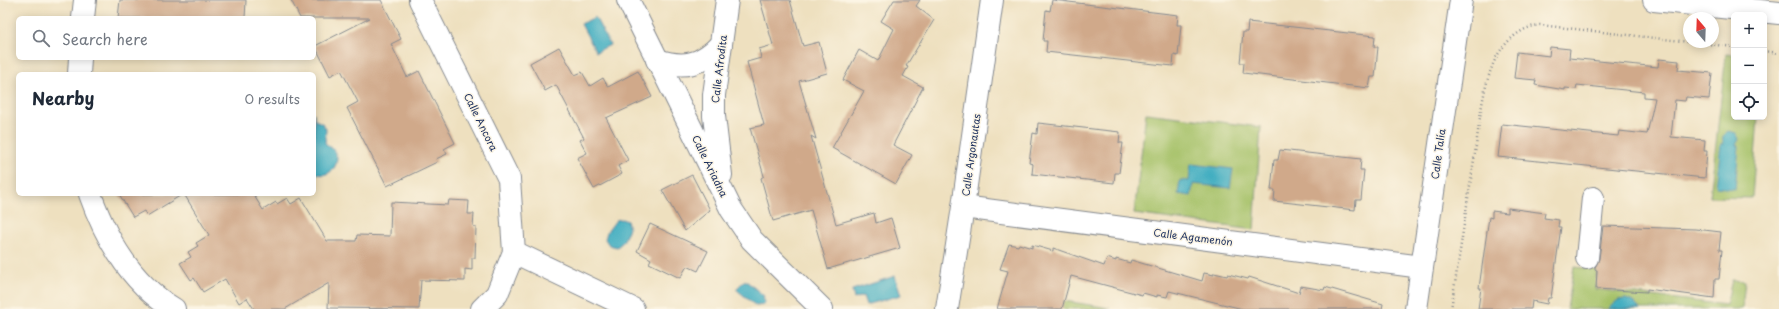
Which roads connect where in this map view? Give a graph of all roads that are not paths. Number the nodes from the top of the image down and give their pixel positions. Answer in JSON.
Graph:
{"nodes":[{"id":1,"x":85,"y":0,"type":"edge"},
{"id":2,"x":420,"y":0,"type":"edge"},
{"id":3,"x":628,"y":0,"type":"edge"},
{"id":4,"x":727,"y":0,"type":"edge"},
{"id":5,"x":992,"y":0,"type":"edge"},
{"id":6,"x":1461,"y":0,"type":"edge"},
{"id":7,"x":1654,"y":0,"type":"edge"},
{"id":8,"x":1779,"y":13,"type":"edge"},
{"id":9,"x":83,"y":16,"type":"edge"},
{"id":10,"x":721,"y":44,"type":"junction"},
{"id":11,"x":80,"y":60,"type":"edge"},
{"id":12,"x":658,"y":60,"type":"junction"},
{"id":13,"x":79,"y":72,"type":"edge"},
{"id":14,"x":91,"y":196,"type":"edge"},
{"id":15,"x":1593,"y":198,"type":"dead end"},
{"id":16,"x":963,"y":208,"type":"junction"},
{"id":17,"x":731,"y":209,"type":"junction"},
{"id":18,"x":514,"y":252,"type":"junction"},
{"id":19,"x":1587,"y":258,"type":"dead end"},
{"id":20,"x":1422,"y":267,"type":"junction"},
{"id":21,"x":951,"y":277,"type":"junction"},
{"id":22,"x":174,"y":309,"type":"edge"},
{"id":23,"x":482,"y":309,"type":"edge"},
{"id":24,"x":633,"y":309,"type":"edge"},
{"id":25,"x":822,"y":309,"type":"edge"},
{"id":26,"x":933,"y":309,"type":"edge"},
{"id":27,"x":947,"y":309,"type":"edge"},
{"id":28,"x":1416,"y":309,"type":"edge"}],
"edges":[{"from":1,"to":9,"type":"street"},
{"from":2,"to":18,"type":"street","name":"Calle Ancora"},
{"from":3,"to":12,"type":"street","name":"Calle Ariadna"},
{"from":4,"to":10,"type":"street","name":"Calle Afrodita"},
{"from":5,"to":16,"type":"street","name":"Calle Argonautas"},
{"from":6,"to":20,"type":"street","name":"Calle Talía"},
{"from":7,"to":8,"type":"street"},
{"from":10,"to":12,"type":"street"},
{"from":10,"to":17,"type":"street","name":"Calle Afrodita"},
{"from":11,"to":13,"type":"street"},
{"from":12,"to":17,"type":"street","name":"Calle Ariadna"},
{"from":14,"to":22,"type":"street"},
{"from":15,"to":19,"type":"street"},
{"from":16,"to":20,"type":"street","name":"Calle Agamenón"},
{"from":16,"to":21,"type":"street","name":"Calle Argonautas"},
{"from":17,"to":25,"type":"street","name":"Calle Ariadna"},
{"from":18,"to":23,"type":"street","name":"Calle Ancora"},
{"from":18,"to":24,"type":"street"},
{"from":20,"to":28,"type":"street","name":"Calle Talía"},
{"from":21,"to":26,"type":"street"},
{"from":21,"to":27,"type":"street","name":"Calle Argonautas"}]}
